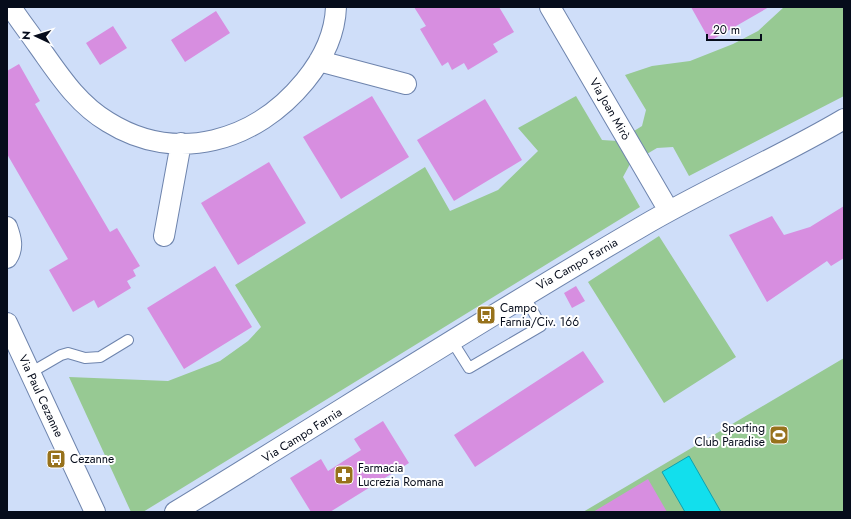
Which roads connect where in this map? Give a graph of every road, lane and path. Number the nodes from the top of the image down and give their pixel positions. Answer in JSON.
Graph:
{"nodes":[{"id":1,"x":11,"y":7,"type":"edge"},
{"id":2,"x":336,"y":7,"type":"edge"},
{"id":3,"x":550,"y":7,"type":"edge"},
{"id":4,"x":319,"y":61,"type":"junction"},
{"id":5,"x":406,"y":84,"type":"dead end"},
{"id":6,"x":844,"y":119,"type":"edge"},
{"id":7,"x":181,"y":143,"type":"junction"},
{"id":8,"x":669,"y":211,"type":"junction"},
{"id":9,"x":7,"y":227,"type":"edge"},
{"id":10,"x":164,"y":236,"type":"dead end"},
{"id":11,"x":7,"y":258,"type":"edge"},
{"id":12,"x":524,"y":295,"type":"junction"},
{"id":13,"x":7,"y":323,"type":"edge"},
{"id":14,"x":128,"y":340,"type":"dead end"},
{"id":15,"x":452,"y":341,"type":"junction"},
{"id":16,"x":30,"y":373,"type":"junction"},
{"id":17,"x":95,"y":512,"type":"edge"},
{"id":18,"x":175,"y":512,"type":"edge"}],
"edges":[{"from":1,"to":7,"type":"street"},
{"from":2,"to":4,"type":"street"},
{"from":3,"to":8,"type":"street","name":"Via Joan Mirò"},
{"from":4,"to":5,"type":"street"},
{"from":4,"to":7,"type":"street"},
{"from":6,"to":8,"type":"street","name":"Via Campo Farnia"},
{"from":7,"to":10,"type":"street"},
{"from":8,"to":12,"type":"street","name":"Via Campo Farnia"},
{"from":9,"to":11,"type":"street"},
{"from":12,"to":15,"type":"street","name":"Via Campo Farnia"},
{"from":12,"to":15,"type":"lane"},
{"from":13,"to":16,"type":"street","name":"Via Paul Cezanne"},
{"from":14,"to":16,"type":"lane"},
{"from":15,"to":18,"type":"street","name":"Via Campo Farnia"},
{"from":16,"to":17,"type":"street","name":"Via Paul Cezanne"}]}
